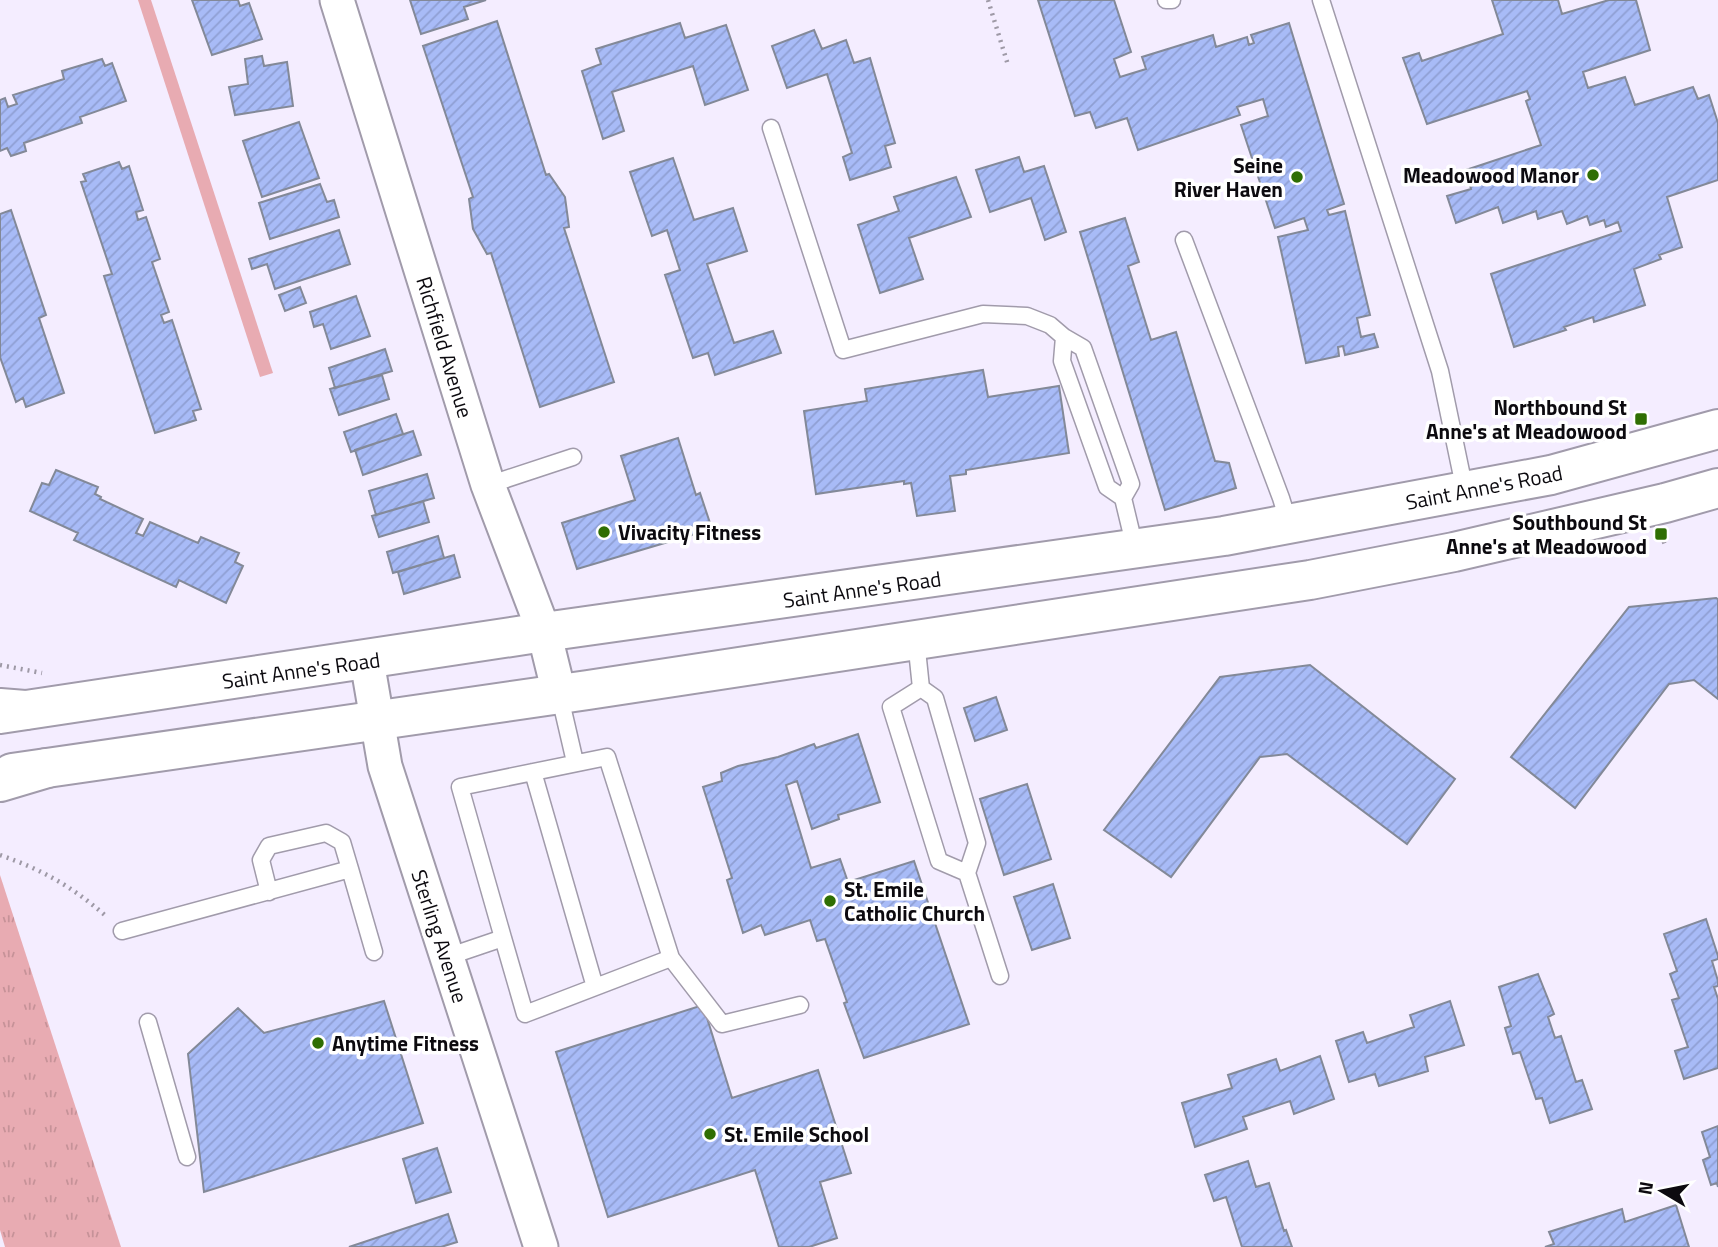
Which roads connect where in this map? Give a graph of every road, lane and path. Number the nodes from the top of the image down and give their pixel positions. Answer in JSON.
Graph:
{"nodes":[{"id":1,"x":337,"y":0,"type":"edge"},
{"id":2,"x":988,"y":0,"type":"edge"},
{"id":3,"x":1166,"y":0,"type":"edge"},
{"id":4,"x":1172,"y":0,"type":"edge"},
{"id":5,"x":1321,"y":0,"type":"edge"},
{"id":6,"x":1008,"y":65,"type":"dead end"},
{"id":7,"x":771,"y":128,"type":"dead end"},
{"id":8,"x":1184,"y":240,"type":"dead end"},
{"id":9,"x":1064,"y":337,"type":"junction"},
{"id":10,"x":1718,"y":429,"type":"edge"},
{"id":11,"x":573,"y":457,"type":"dead end"},
{"id":12,"x":488,"y":485,"type":"junction"},
{"id":13,"x":1718,"y":488,"type":"edge"},
{"id":14,"x":1465,"y":491,"type":"junction"},
{"id":15,"x":1123,"y":498,"type":"junction"},
{"id":16,"x":1718,"y":498,"type":"edge"},
{"id":17,"x":1665,"y":503,"type":"junction"},
{"id":18,"x":1289,"y":524,"type":"junction"},
{"id":19,"x":1135,"y":550,"type":"junction"},
{"id":20,"x":1148,"y":604,"type":"junction"},
{"id":21,"x":544,"y":632,"type":"junction"},
{"id":22,"x":916,"y":640,"type":"junction"},
{"id":23,"x":367,"y":661,"type":"junction"},
{"id":24,"x":0,"y":665,"type":"edge"},
{"id":25,"x":48,"y":674,"type":"dead end"},
{"id":26,"x":921,"y":688,"type":"junction"},
{"id":27,"x":559,"y":693,"type":"junction"},
{"id":28,"x":8,"y":711,"type":"edge"},
{"id":29,"x":377,"y":719,"type":"junction"},
{"id":30,"x":575,"y":762,"type":"junction"},
{"id":31,"x":47,"y":768,"type":"junction"},
{"id":32,"x":533,"y":772,"type":"junction"},
{"id":33,"x":0,"y":775,"type":"edge"},
{"id":34,"x":0,"y":782,"type":"edge"},
{"id":35,"x":0,"y":855,"type":"edge"},
{"id":36,"x":349,"y":869,"type":"junction"},
{"id":37,"x":967,"y":873,"type":"junction"},
{"id":38,"x":269,"y":892,"type":"junction"},
{"id":39,"x":122,"y":932,"type":"joint"},
{"id":40,"x":503,"y":937,"type":"junction"},
{"id":41,"x":374,"y":952,"type":"dead end"},
{"id":42,"x":447,"y":957,"type":"junction"},
{"id":43,"x":671,"y":958,"type":"junction"},
{"id":44,"x":1000,"y":975,"type":"dead end"},
{"id":45,"x":595,"y":987,"type":"junction"},
{"id":46,"x":800,"y":1005,"type":"dead end"},
{"id":47,"x":148,"y":1022,"type":"dead end"},
{"id":48,"x":187,"y":1157,"type":"dead end"},
{"id":49,"x":541,"y":1247,"type":"edge"}],
"edges":[{"from":1,"to":12,"type":"street","name":"Richfield Avenue"},
{"from":2,"to":6,"type":"path"},
{"from":3,"to":4,"type":"lane"},
{"from":5,"to":14,"type":"lane"},
{"from":7,"to":9,"type":"lane"},
{"from":8,"to":18,"type":"lane"},
{"from":9,"to":15,"type":"lane"},
{"from":9,"to":15,"type":"lane"},
{"from":10,"to":14,"type":"main road","name":"Saint Anne's Road"},
{"from":11,"to":12,"type":"lane"},
{"from":12,"to":21,"type":"street","name":"Richfield Avenue"},
{"from":13,"to":17,"type":"main road"},
{"from":14,"to":18,"type":"main road","name":"Saint Anne's Road"},
{"from":15,"to":19,"type":"lane"},
{"from":16,"to":17,"type":"main road"},
{"from":17,"to":20,"type":"main road"},
{"from":18,"to":19,"type":"main road","name":"Saint Anne's Road"},
{"from":19,"to":20,"type":"main road"},
{"from":19,"to":21,"type":"main road","name":"Saint Anne's Road"},
{"from":20,"to":22,"type":"main road"},
{"from":21,"to":23,"type":"main road","name":"Saint Anne's Road"},
{"from":21,"to":27,"type":"street","name":"Richfield Avenue"},
{"from":22,"to":26,"type":"lane"},
{"from":22,"to":27,"type":"main road"},
{"from":23,"to":28,"type":"main road","name":"Saint Anne's Road"},
{"from":23,"to":29,"type":"street","name":"Sterling Avenue"},
{"from":24,"to":25,"type":"path"},
{"from":26,"to":37,"type":"lane"},
{"from":26,"to":37,"type":"lane"},
{"from":27,"to":29,"type":"main road"},
{"from":27,"to":30,"type":"lane"},
{"from":29,"to":31,"type":"main road"},
{"from":29,"to":42,"type":"street","name":"Sterling Avenue"},
{"from":30,"to":32,"type":"lane"},
{"from":30,"to":43,"type":"lane"},
{"from":31,"to":33,"type":"main road"},
{"from":31,"to":34,"type":"main road"},
{"from":32,"to":40,"type":"lane"},
{"from":32,"to":45,"type":"lane"},
{"from":35,"to":39,"type":"path"},
{"from":36,"to":38,"type":"lane"},
{"from":36,"to":38,"type":"lane"},
{"from":36,"to":41,"type":"lane"},
{"from":37,"to":44,"type":"lane"},
{"from":38,"to":39,"type":"lane"},
{"from":40,"to":42,"type":"lane"},
{"from":40,"to":45,"type":"lane"},
{"from":42,"to":49,"type":"street","name":"Sterling Avenue"},
{"from":43,"to":45,"type":"lane"},
{"from":43,"to":46,"type":"lane"},
{"from":47,"to":48,"type":"lane"}]}
